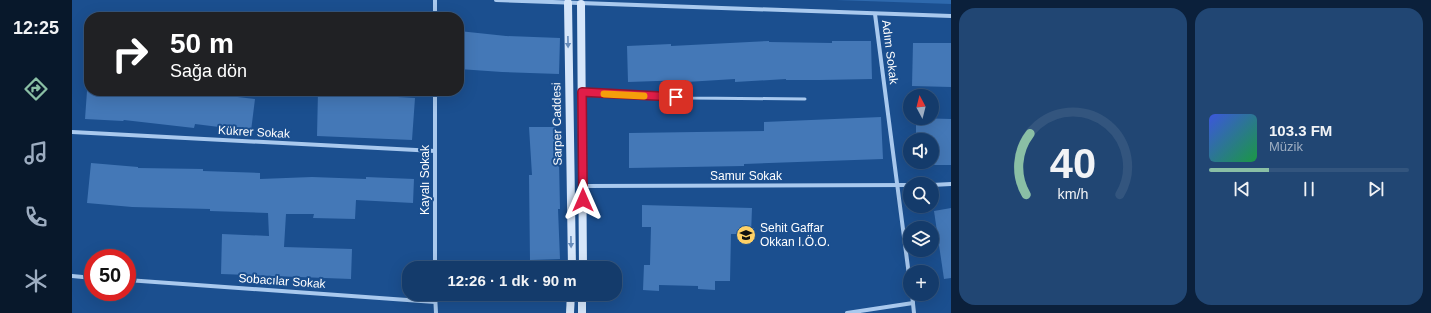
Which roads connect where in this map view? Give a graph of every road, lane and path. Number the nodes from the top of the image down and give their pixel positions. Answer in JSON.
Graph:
{"nodes":[{"id":1,"x":436,"y":0,"type":"edge"},
{"id":2,"x":496,"y":0,"type":"edge"},
{"id":3,"x":568,"y":3,"type":"junction"},
{"id":4,"x":581,"y":4,"type":"junction"},
{"id":5,"x":435,"y":12,"type":"edge"},
{"id":6,"x":875,"y":14,"type":"junction"},
{"id":7,"x":951,"y":16,"type":"edge"},
{"id":8,"x":582,"y":92,"type":"junction"},
{"id":9,"x":435,"y":96,"type":"edge"},
{"id":10,"x":805,"y":99,"type":"dead end"},
{"id":11,"x":72,"y":132,"type":"edge"},
{"id":12,"x":435,"y":151,"type":"junction"},
{"id":13,"x":951,"y":184,"type":"edge"},
{"id":14,"x":896,"y":185,"type":"junction"},
{"id":15,"x":903,"y":185,"type":"edge"},
{"id":16,"x":939,"y":185,"type":"edge"},
{"id":17,"x":583,"y":186,"type":"junction"},
{"id":18,"x":435,"y":261,"type":"edge"},
{"id":19,"x":572,"y":261,"type":"edge"},
{"id":20,"x":583,"y":261,"type":"edge"},
{"id":21,"x":907,"y":265,"type":"edge"},
{"id":22,"x":72,"y":276,"type":"edge"},
{"id":23,"x":84,"y":277,"type":"edge"},
{"id":24,"x":136,"y":281,"type":"edge"},
{"id":25,"x":571,"y":301,"type":"edge"},
{"id":26,"x":582,"y":301,"type":"edge"},
{"id":27,"x":435,"y":302,"type":"joint"},
{"id":28,"x":913,"y":303,"type":"joint"},
{"id":29,"x":436,"y":313,"type":"edge"},
{"id":30,"x":570,"y":313,"type":"edge"},
{"id":31,"x":582,"y":313,"type":"edge"},
{"id":32,"x":847,"y":313,"type":"edge"},
{"id":33,"x":914,"y":313,"type":"edge"}],
"edges":[{"from":1,"to":5,"type":"street"},
{"from":2,"to":3,"type":"street"},
{"from":3,"to":4,"type":"street"},
{"from":3,"to":19,"type":"main road","name":"Sarper Caddesi","one_way":true},
{"from":4,"to":6,"type":"street"},
{"from":4,"to":8,"type":"main road","name":"Sarper Caddesi"},
{"from":6,"to":7,"type":"street"},
{"from":6,"to":14,"type":"street","name":"Adım Sokak"},
{"from":8,"to":10,"type":"lane"},
{"from":8,"to":17,"type":"main road","name":"Sarper Caddesi"},
{"from":9,"to":12,"type":"street","name":"Kayalı Sokak"},
{"from":11,"to":12,"type":"street","name":"Kükrer Sokak"},
{"from":12,"to":18,"type":"street","name":"Kayalı Sokak"},
{"from":13,"to":16,"type":"street"},
{"from":14,"to":15,"type":"street","name":"Samur Sokak"},
{"from":14,"to":17,"type":"street","name":"Samur Sokak"},
{"from":14,"to":21,"type":"street","name":"Adım Sokak"},
{"from":17,"to":20,"type":"main road","name":"Sarper Caddesi"},
{"from":22,"to":23,"type":"street"},
{"from":24,"to":27,"type":"street","name":"Sobacılar Sokak"},
{"from":25,"to":30,"type":"main road"},
{"from":26,"to":31,"type":"main road"},
{"from":27,"to":29,"type":"street"},
{"from":28,"to":32,"type":"street"},
{"from":28,"to":33,"type":"street"}]}
